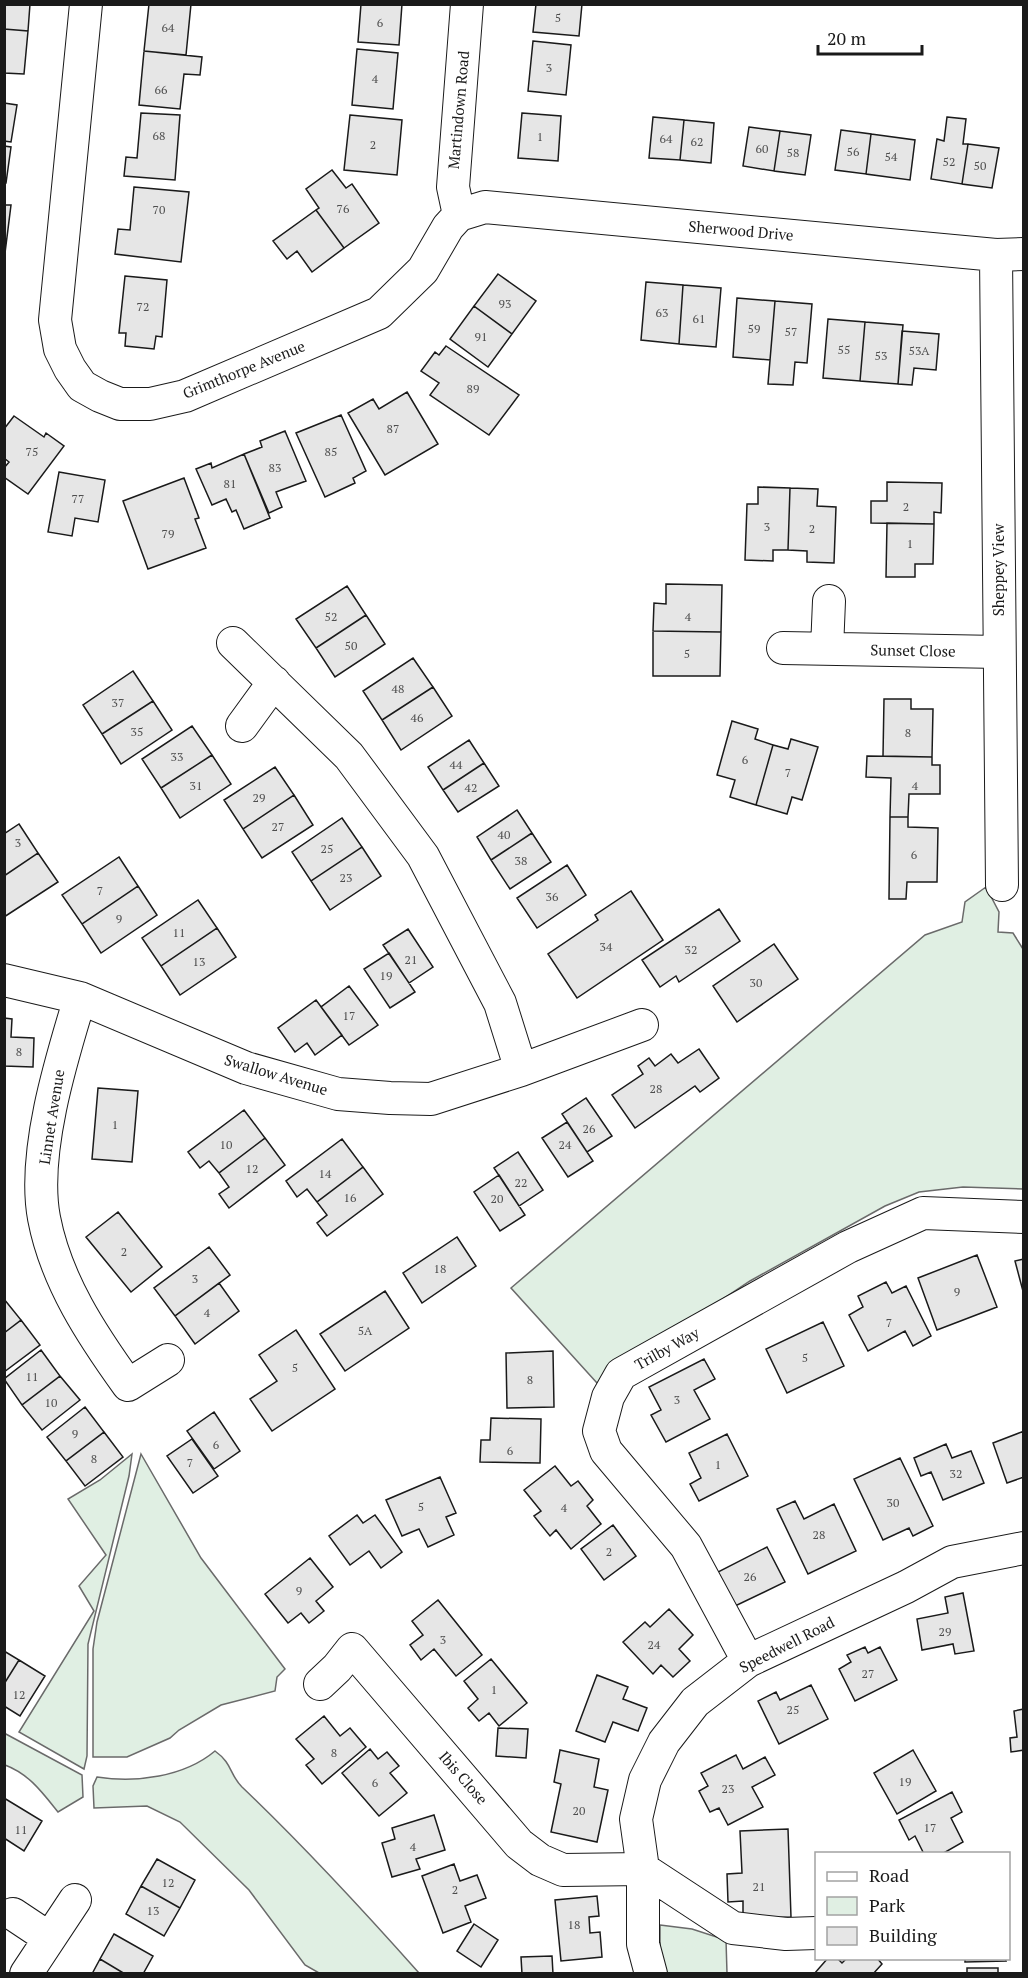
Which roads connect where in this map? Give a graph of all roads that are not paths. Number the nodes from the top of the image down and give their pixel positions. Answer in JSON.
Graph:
{"nodes":[{"id":1,"x":86,"y":4,"type":"edge"},
{"id":2,"x":467,"y":4,"type":"edge"},
{"id":3,"x":459,"y":215,"type":"junction"},
{"id":4,"x":1010,"y":254,"type":"edge"},
{"id":5,"x":829,"y":601,"type":"dead end"},
{"id":6,"x":232,"y":643,"type":"dead end"},
{"id":7,"x":783,"y":648,"type":"dead end"},
{"id":8,"x":827,"y":649,"type":"junction"},
{"id":9,"x":999,"y":652,"type":"junction"},
{"id":10,"x":274,"y":682,"type":"junction"},
{"id":11,"x":242,"y":726,"type":"dead end"},
{"id":12,"x":1002,"y":885,"type":"dead end"},
{"id":13,"x":4,"y":980,"type":"edge"},
{"id":14,"x":80,"y":998,"type":"junction"},
{"id":15,"x":642,"y":1026,"type":"dead end"},
{"id":16,"x":521,"y":1070,"type":"junction"},
{"id":17,"x":1023,"y":1217,"type":"edge"},
{"id":18,"x":168,"y":1360,"type":"dead end"},
{"id":19,"x":1023,"y":1548,"type":"edge"},
{"id":20,"x":748,"y":1661,"type":"junction"},
{"id":21,"x":320,"y":1684,"type":"dead end"},
{"id":22,"x":643,"y":1869,"type":"junction"},
{"id":23,"x":75,"y":1900,"type":"dead end"},
{"id":24,"x":13,"y":1914,"type":"dead end"},
{"id":25,"x":815,"y":1933,"type":"edge"},
{"id":26,"x":49,"y":1938,"type":"junction"},
{"id":27,"x":26,"y":1974,"type":"edge"},
{"id":28,"x":651,"y":1974,"type":"edge"}],
"edges":[{"from":1,"to":3,"type":"street","name":"Grimthorpe Avenue"},
{"from":2,"to":3,"type":"street","name":"Martindown Road"},
{"from":3,"to":4,"type":"street","name":"Sherwood Drive"},
{"from":4,"to":9,"type":"street","name":"Sheppey View"},
{"from":5,"to":8,"type":"street"},
{"from":6,"to":10,"type":"street"},
{"from":7,"to":8,"type":"street","name":"Sunset Close"},
{"from":8,"to":9,"type":"street","name":"Sunset Close"},
{"from":9,"to":12,"type":"street","name":"Sheppey View"},
{"from":10,"to":11,"type":"street"},
{"from":10,"to":16,"type":"street"},
{"from":13,"to":14,"type":"street","name":"Swallow Avenue"},
{"from":14,"to":16,"type":"street","name":"Swallow Avenue"},
{"from":14,"to":18,"type":"street","name":"Linnet Avenue"},
{"from":15,"to":16,"type":"street","name":"Swallow Avenue"},
{"from":17,"to":20,"type":"street","name":"Trilby Way"},
{"from":19,"to":20,"type":"street","name":"Speedwell Road"},
{"from":20,"to":22,"type":"street","name":"Speedwell Road"},
{"from":21,"to":22,"type":"street","name":"Ibis Close"},
{"from":22,"to":25,"type":"street"},
{"from":22,"to":28,"type":"street","name":"Speedwell Road"},
{"from":23,"to":26,"type":"street"},
{"from":24,"to":26,"type":"street"},
{"from":26,"to":27,"type":"street"}]}
